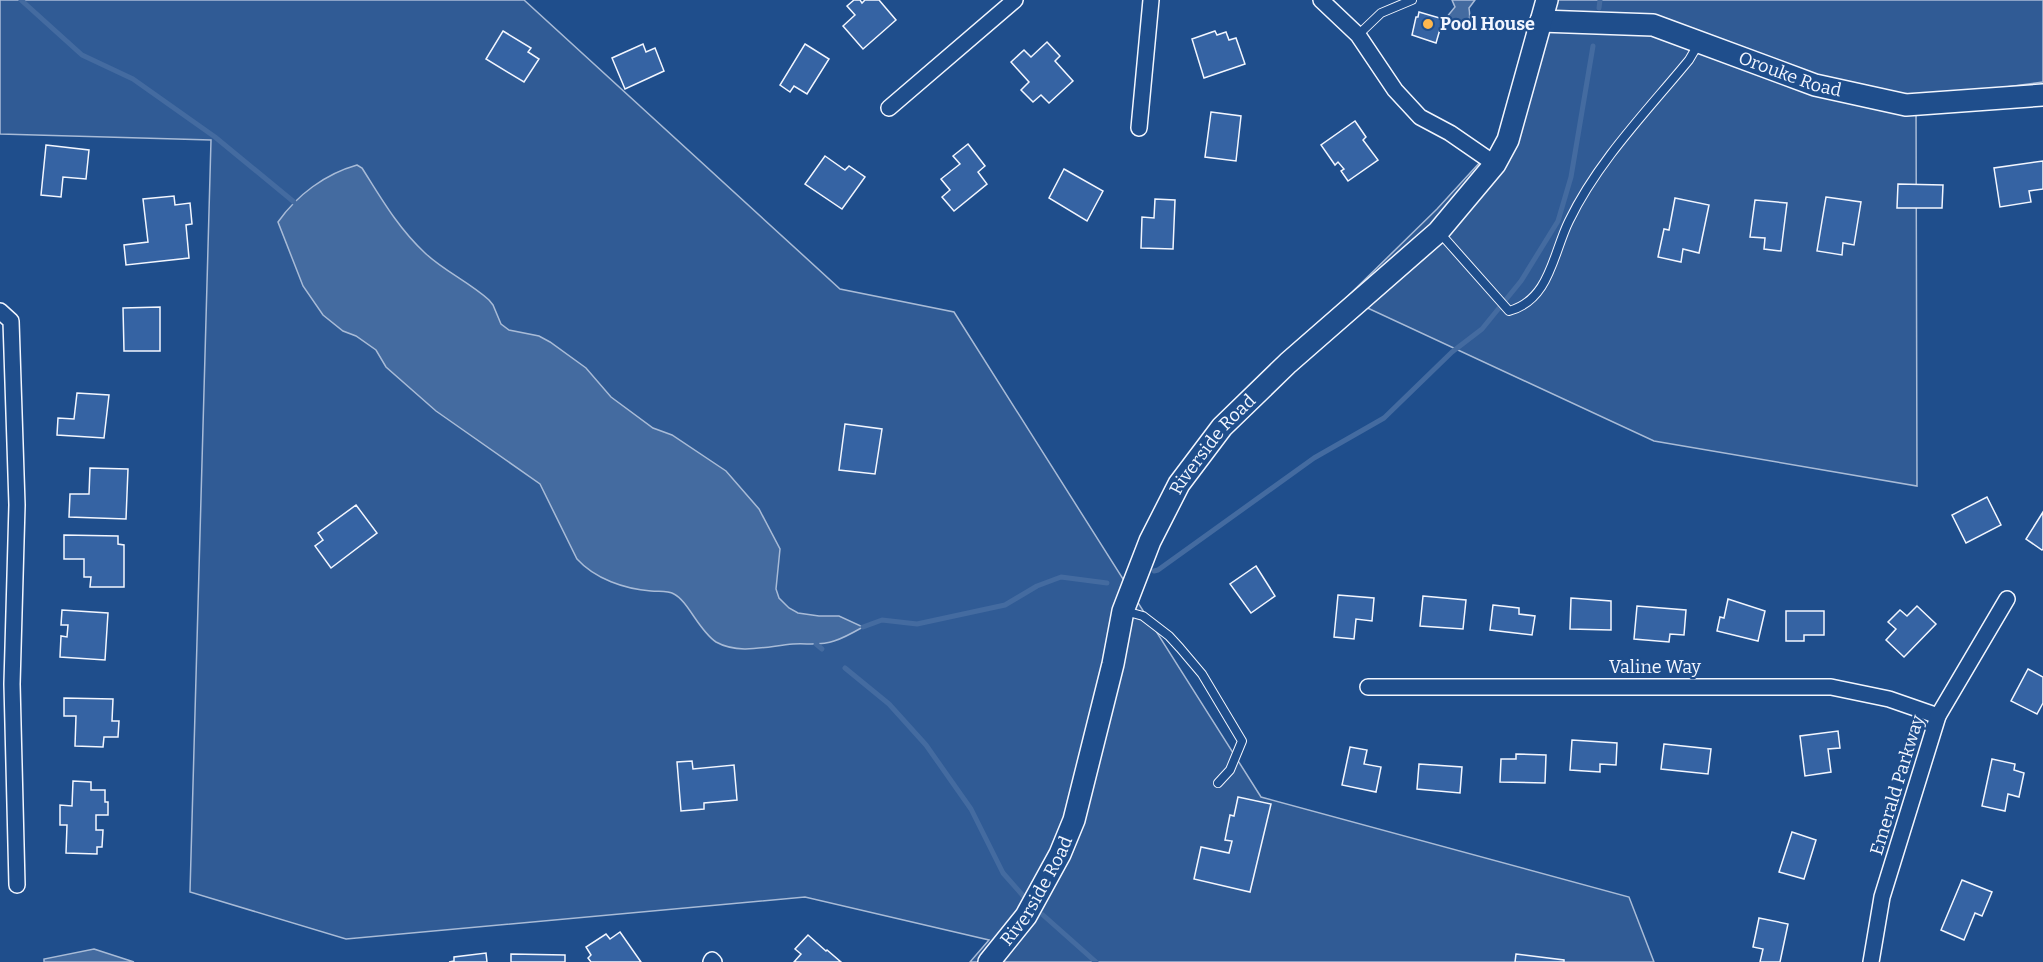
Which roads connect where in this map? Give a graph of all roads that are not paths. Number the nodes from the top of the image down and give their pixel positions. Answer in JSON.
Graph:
{"nodes":[{"id":1,"x":1015,"y":0,"type":"edge"},
{"id":2,"x":1151,"y":0,"type":"edge"},
{"id":3,"x":1321,"y":0,"type":"edge"},
{"id":4,"x":1412,"y":0,"type":"edge"},
{"id":5,"x":1547,"y":0,"type":"edge"},
{"id":6,"x":1541,"y":21,"type":"junction"},
{"id":7,"x":1358,"y":35,"type":"junction"},
{"id":8,"x":1700,"y":42,"type":"junction"},
{"id":9,"x":2043,"y":95,"type":"edge"},
{"id":10,"x":889,"y":108,"type":"dead end"},
{"id":11,"x":1139,"y":128,"type":"dead end"},
{"id":12,"x":1495,"y":164,"type":"junction"},
{"id":13,"x":1438,"y":232,"type":"junction"},
{"id":14,"x":0,"y":311,"type":"edge"},
{"id":15,"x":2007,"y":599,"type":"dead end"},
{"id":16,"x":1123,"y":611,"type":"junction"},
{"id":17,"x":1368,"y":687,"type":"dead end"},
{"id":18,"x":1938,"y":716,"type":"junction"},
{"id":19,"x":6,"y":740,"type":"edge"},
{"id":20,"x":1218,"y":783,"type":"dead end"},
{"id":21,"x":17,"y":885,"type":"dead end"},
{"id":22,"x":989,"y":962,"type":"edge"},
{"id":23,"x":1871,"y":962,"type":"edge"}],
"edges":[{"from":1,"to":10,"type":"street"},
{"from":2,"to":11,"type":"street"},
{"from":3,"to":7,"type":"street"},
{"from":4,"to":7,"type":"lane"},
{"from":5,"to":6,"type":"street","name":"Riverside Road"},
{"from":6,"to":8,"type":"street","name":"Orouke Road"},
{"from":6,"to":12,"type":"street","name":"Riverside Road"},
{"from":7,"to":12,"type":"street"},
{"from":8,"to":9,"type":"street","name":"Orouke Road"},
{"from":8,"to":13,"type":"lane"},
{"from":12,"to":13,"type":"street","name":"Riverside Road"},
{"from":13,"to":16,"type":"street","name":"Riverside Road"},
{"from":14,"to":19,"type":"street"},
{"from":15,"to":18,"type":"street","name":"Emerald Parkway"},
{"from":16,"to":20,"type":"lane"},
{"from":16,"to":22,"type":"street","name":"Riverside Road"},
{"from":17,"to":18,"type":"street","name":"Valine Way"},
{"from":18,"to":23,"type":"street","name":"Emerald Parkway"},
{"from":19,"to":21,"type":"street"}]}
